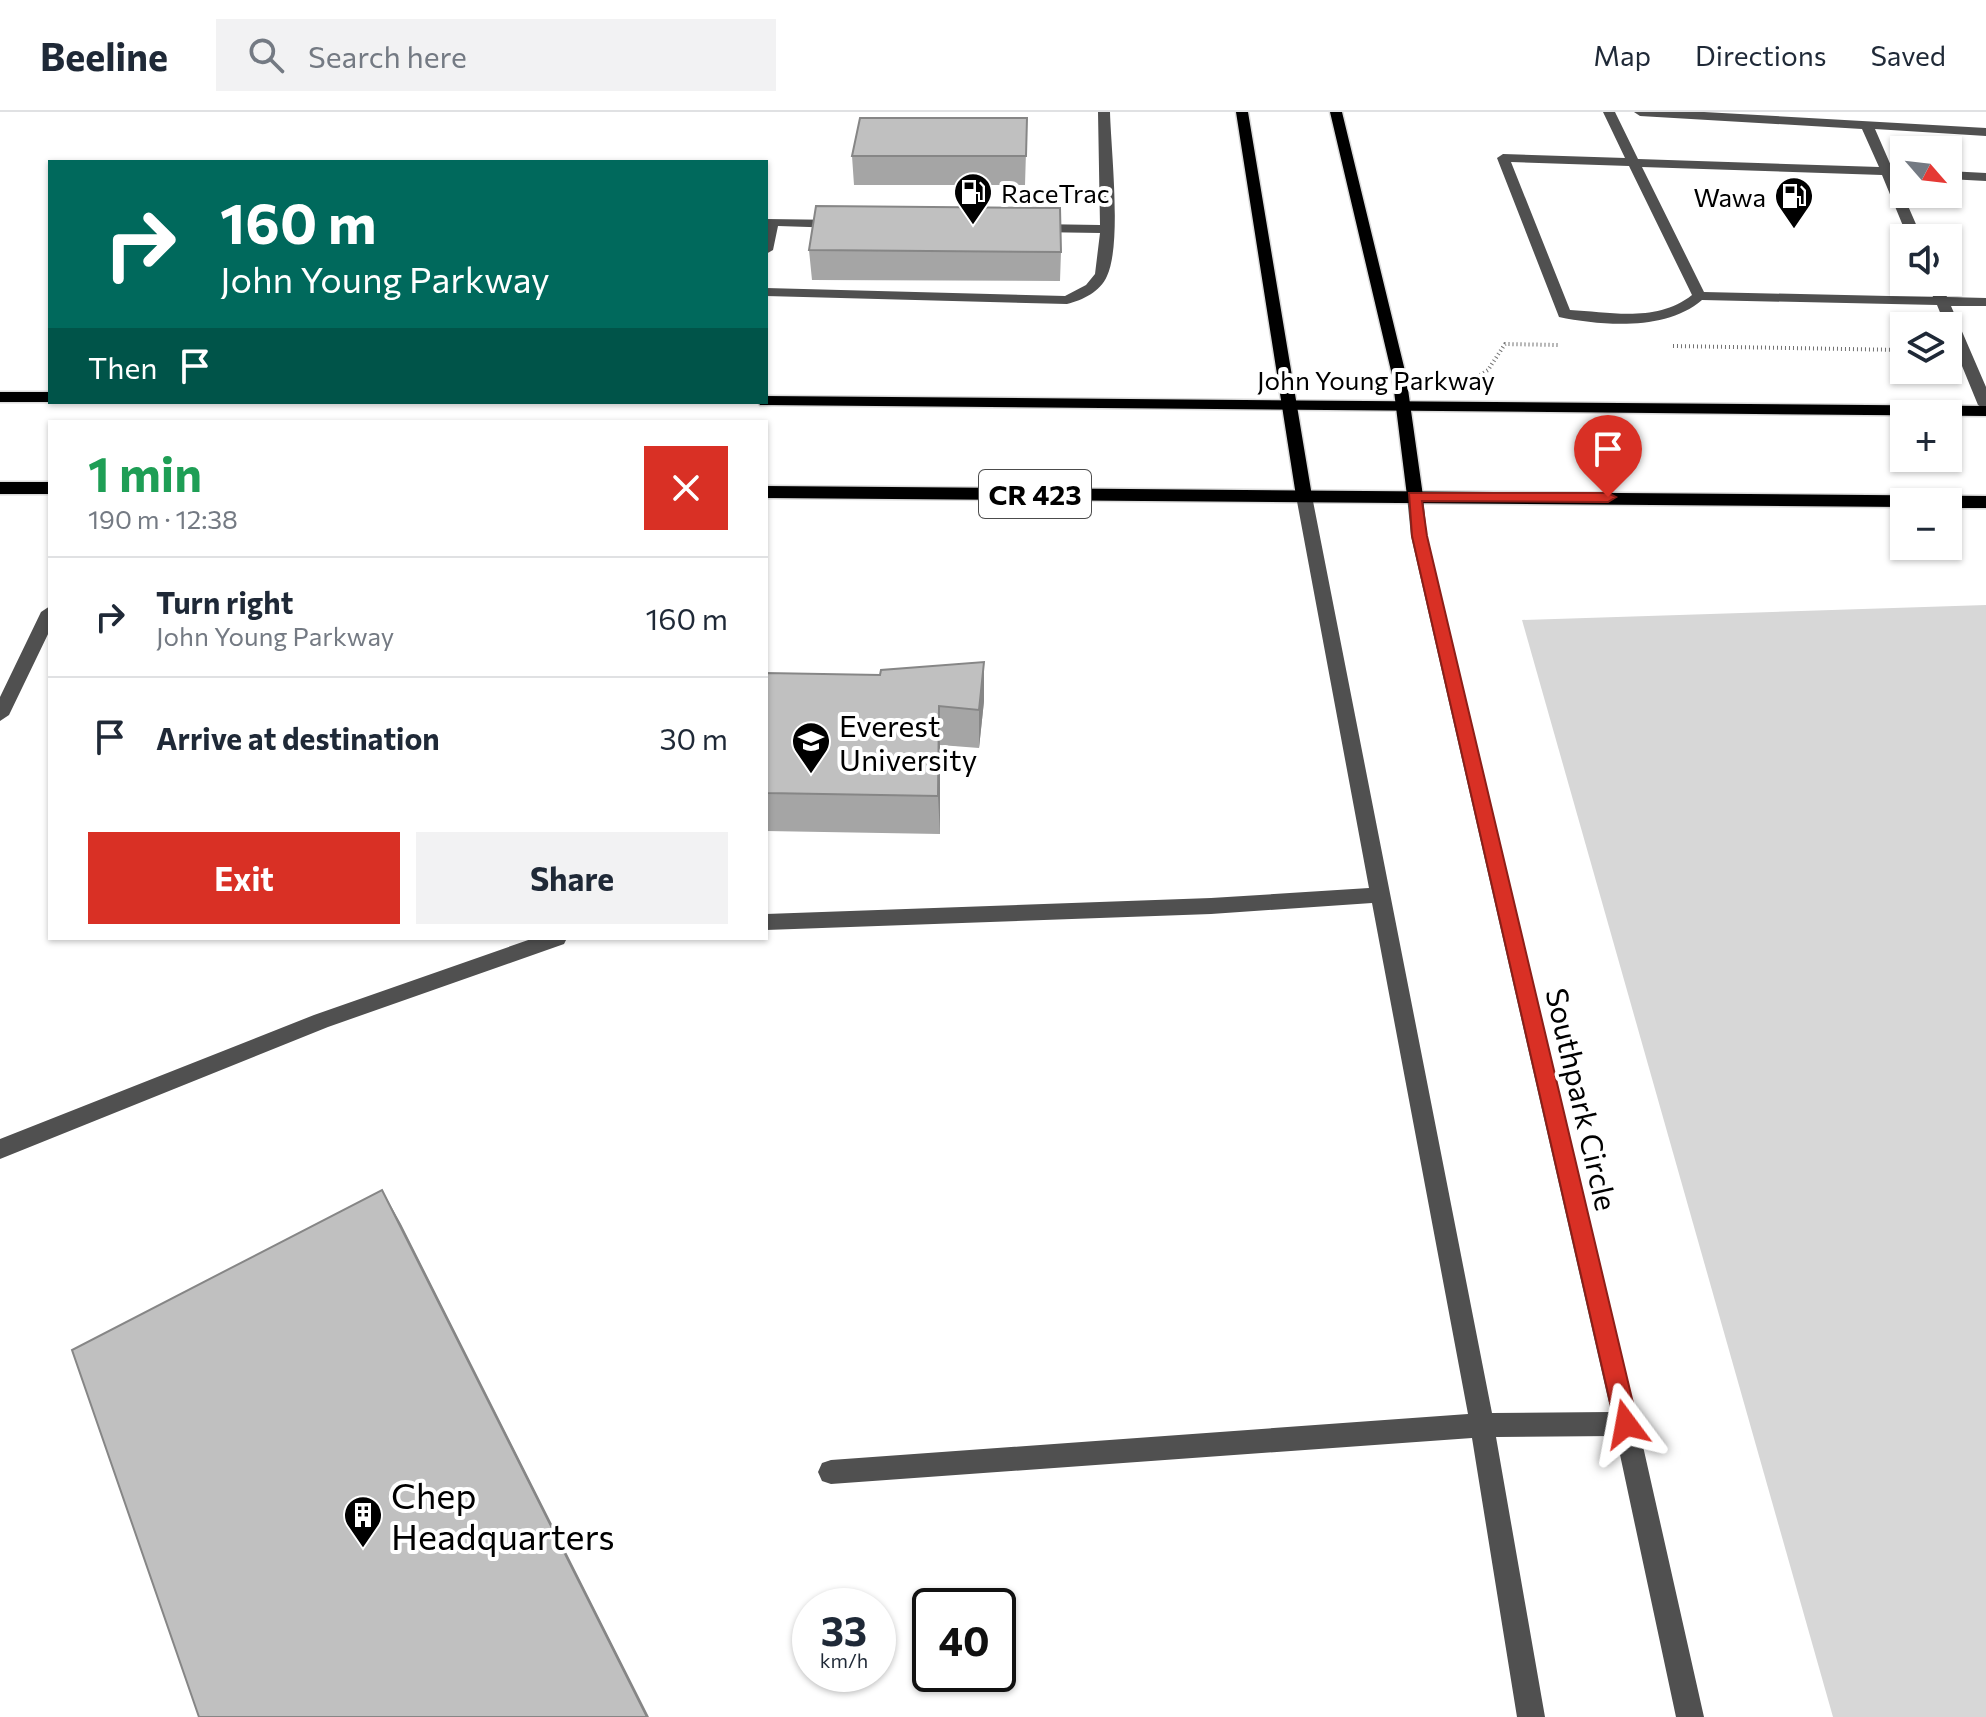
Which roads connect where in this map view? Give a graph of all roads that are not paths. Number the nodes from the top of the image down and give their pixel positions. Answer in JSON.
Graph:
{"nodes":[{"id":1,"x":1104,"y":112,"type":"edge"},
{"id":2,"x":1242,"y":112,"type":"edge"},
{"id":3,"x":1336,"y":112,"type":"edge"},
{"id":4,"x":1609,"y":112,"type":"edge"},
{"id":5,"x":1640,"y":112,"type":"edge"},
{"id":6,"x":1767,"y":116,"type":"edge"},
{"id":7,"x":1867,"y":125,"type":"junction"},
{"id":8,"x":1986,"y":132,"type":"edge"},
{"id":9,"x":1632,"y":161,"type":"junction"},
{"id":10,"x":1887,"y":171,"type":"junction"},
{"id":11,"x":1890,"y":171,"type":"edge"},
{"id":12,"x":1962,"y":176,"type":"edge"},
{"id":13,"x":1982,"y":177,"type":"edge"},
{"id":14,"x":1986,"y":192,"type":"edge"},
{"id":15,"x":852,"y":224,"type":"edge"},
{"id":16,"x":1909,"y":224,"type":"edge"},
{"id":17,"x":1027,"y":228,"type":"edge"},
{"id":18,"x":1107,"y":229,"type":"junction"},
{"id":19,"x":768,"y":241,"type":"edge"},
{"id":20,"x":768,"y":292,"type":"edge"},
{"id":21,"x":1699,"y":296,"type":"junction"},
{"id":22,"x":1940,"y":296,"type":"edge"},
{"id":23,"x":1942,"y":300,"type":"junction"},
{"id":24,"x":1986,"y":302,"type":"edge"},
{"id":25,"x":0,"y":397,"type":"edge"},
{"id":26,"x":48,"y":397,"type":"edge"},
{"id":27,"x":768,"y":401,"type":"edge"},
{"id":28,"x":1291,"y":404,"type":"junction"},
{"id":29,"x":1403,"y":405,"type":"junction"},
{"id":30,"x":1986,"y":405,"type":"edge"},
{"id":31,"x":1986,"y":411,"type":"edge"},
{"id":32,"x":0,"y":488,"type":"edge"},
{"id":33,"x":48,"y":488,"type":"edge"},
{"id":34,"x":768,"y":492,"type":"edge"},
{"id":35,"x":1304,"y":496,"type":"junction"},
{"id":36,"x":1415,"y":496,"type":"junction"},
{"id":37,"x":1986,"y":502,"type":"edge"},
{"id":38,"x":48,"y":616,"type":"edge"},
{"id":39,"x":0,"y":715,"type":"edge"},
{"id":40,"x":1380,"y":895,"type":"junction"},
{"id":41,"x":768,"y":922,"type":"edge"},
{"id":42,"x":551,"y":940,"type":"edge"},
{"id":43,"x":0,"y":1149,"type":"edge"},
{"id":44,"x":1626,"y":1424,"type":"junction"},
{"id":45,"x":1482,"y":1425,"type":"junction"},
{"id":46,"x":831,"y":1472,"type":"dead end"},
{"id":47,"x":1531,"y":1717,"type":"edge"},
{"id":48,"x":1690,"y":1717,"type":"edge"}],
"edges":[{"from":1,"to":18,"type":"street"},
{"from":2,"to":28,"type":"main road"},
{"from":3,"to":29,"type":"main road"},
{"from":4,"to":9,"type":"street"},
{"from":5,"to":6,"type":"street"},
{"from":6,"to":7,"type":"street"},
{"from":7,"to":8,"type":"street"},
{"from":7,"to":10,"type":"street"},
{"from":9,"to":10,"type":"street"},
{"from":9,"to":21,"type":"street"},
{"from":9,"to":21,"type":"street"},
{"from":10,"to":11,"type":"street"},
{"from":10,"to":16,"type":"street"},
{"from":12,"to":13,"type":"street"},
{"from":13,"to":14,"type":"street"},
{"from":15,"to":19,"type":"street"},
{"from":17,"to":18,"type":"street"},
{"from":18,"to":20,"type":"street"},
{"from":21,"to":23,"type":"street"},
{"from":22,"to":23,"type":"street"},
{"from":23,"to":24,"type":"street"},
{"from":23,"to":30,"type":"street"},
{"from":25,"to":26,"type":"highway"},
{"from":27,"to":28,"type":"highway","name":"John Young Parkway"},
{"from":28,"to":29,"type":"highway","name":"John Young Parkway"},
{"from":28,"to":35,"type":"main road"},
{"from":29,"to":31,"type":"highway","name":"John Young Parkway"},
{"from":29,"to":36,"type":"main road"},
{"from":32,"to":33,"type":"highway"},
{"from":34,"to":35,"type":"highway","number":"CR 423"},
{"from":35,"to":36,"type":"highway","number":"CR 423"},
{"from":35,"to":40,"type":"street"},
{"from":36,"to":37,"type":"highway","number":"CR 423"},
{"from":36,"to":44,"type":"street","name":"Southpark Circle"},
{"from":38,"to":39,"type":"street"},
{"from":40,"to":41,"type":"street"},
{"from":40,"to":45,"type":"street"},
{"from":42,"to":43,"type":"street"},
{"from":44,"to":45,"type":"street"},
{"from":44,"to":48,"type":"street","name":"Southpark Circle"},
{"from":45,"to":46,"type":"street"},
{"from":45,"to":47,"type":"street"}]}
